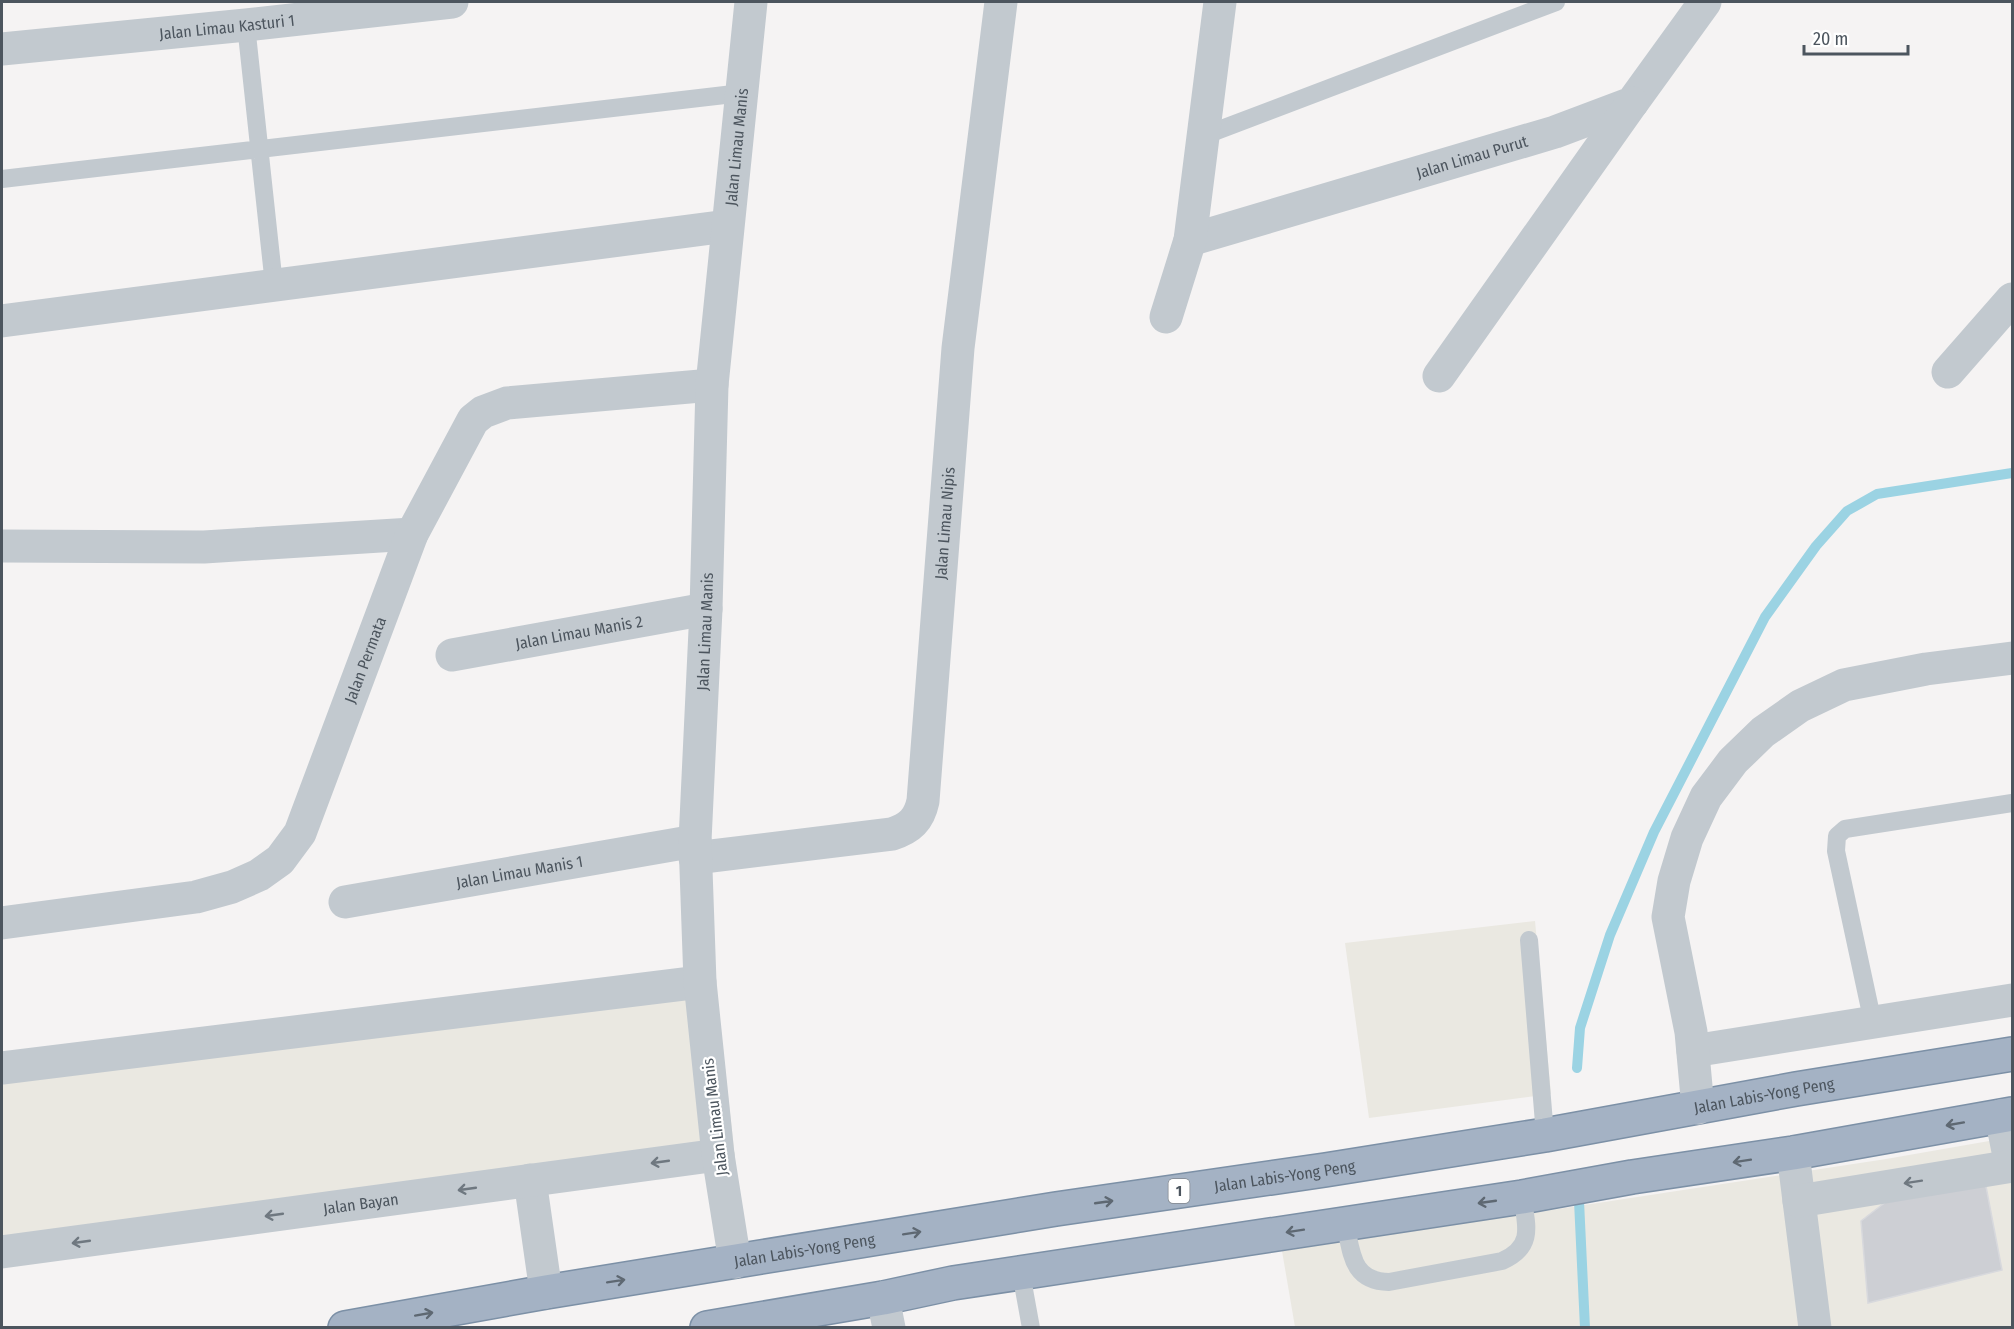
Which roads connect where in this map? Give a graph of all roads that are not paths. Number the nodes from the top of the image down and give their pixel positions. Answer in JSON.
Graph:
{"nodes":[{"id":1,"x":452,"y":2,"type":"edge"},
{"id":2,"x":751,"y":2,"type":"edge"},
{"id":3,"x":1001,"y":2,"type":"edge"},
{"id":4,"x":1220,"y":2,"type":"edge"},
{"id":5,"x":1556,"y":2,"type":"edge"},
{"id":6,"x":1705,"y":2,"type":"edge"},
{"id":7,"x":246,"y":25,"type":"junction"},
{"id":8,"x":2,"y":49,"type":"edge"},
{"id":9,"x":742,"y":93,"type":"junction"},
{"id":10,"x":1632,"y":102,"type":"junction"},
{"id":11,"x":1203,"y":136,"type":"junction"},
{"id":12,"x":259,"y":148,"type":"junction"},
{"id":13,"x":2,"y":179,"type":"edge"},
{"id":14,"x":728,"y":226,"type":"junction"},
{"id":15,"x":1190,"y":240,"type":"junction"},
{"id":16,"x":274,"y":285,"type":"junction"},
{"id":17,"x":2013,"y":299,"type":"edge"},
{"id":18,"x":1166,"y":317,"type":"dead end"},
{"id":19,"x":2,"y":321,"type":"edge"},
{"id":20,"x":1948,"y":372,"type":"dead end"},
{"id":21,"x":1439,"y":376,"type":"dead end"},
{"id":22,"x":712,"y":384,"type":"junction"},
{"id":23,"x":412,"y":534,"type":"junction"},
{"id":24,"x":2,"y":546,"type":"edge"},
{"id":25,"x":706,"y":609,"type":"junction"},
{"id":26,"x":452,"y":656,"type":"dead end"},
{"id":27,"x":2013,"y":658,"type":"edge"},
{"id":28,"x":2013,"y":803,"type":"edge"},
{"id":29,"x":695,"y":849,"type":"junction"},
{"id":30,"x":345,"y":902,"type":"dead end"},
{"id":31,"x":2,"y":924,"type":"edge"},
{"id":32,"x":1529,"y":940,"type":"dead end"},
{"id":33,"x":700,"y":982,"type":"junction"},
{"id":34,"x":2013,"y":1000,"type":"edge"},
{"id":35,"x":1873,"y":1023,"type":"junction"},
{"id":36,"x":1693,"y":1051,"type":"junction"},
{"id":37,"x":2013,"y":1054,"type":"edge"},
{"id":38,"x":2,"y":1068,"type":"edge"},
{"id":39,"x":1698,"y":1108,"type":"junction"},
{"id":40,"x":2007,"y":1115,"type":"edge"},
{"id":41,"x":1545,"y":1135,"type":"junction"},
{"id":42,"x":1793,"y":1153,"type":"junction"},
{"id":43,"x":718,"y":1155,"type":"junction"},
{"id":44,"x":2012,"y":1166,"type":"edge"},
{"id":45,"x":530,"y":1180,"type":"junction"},
{"id":46,"x":1522,"y":1197,"type":"junction"},
{"id":47,"x":1799,"y":1201,"type":"junction"},
{"id":48,"x":1345,"y":1223,"type":"junction"},
{"id":49,"x":2,"y":1252,"type":"edge"},
{"id":50,"x":735,"y":1262,"type":"junction"},
{"id":51,"x":1021,"y":1273,"type":"junction"},
{"id":52,"x":546,"y":1293,"type":"junction"},
{"id":53,"x":886,"y":1313,"type":"edge"},
{"id":54,"x":345,"y":1328,"type":"edge"},
{"id":55,"x":707,"y":1328,"type":"edge"},
{"id":56,"x":1031,"y":1328,"type":"edge"},
{"id":57,"x":1815,"y":1328,"type":"edge"}],
"edges":[{"from":1,"to":7,"type":"street","name":"Jalan Limau Kasturi 1"},
{"from":2,"to":9,"type":"street","name":"Jalan Limau Manis"},
{"from":3,"to":29,"type":"street","name":"Jalan Limau Nipis"},
{"from":4,"to":11,"type":"street"},
{"from":5,"to":11,"type":"lane"},
{"from":6,"to":10,"type":"street"},
{"from":7,"to":8,"type":"street","name":"Jalan Limau Kasturi 1"},
{"from":7,"to":12,"type":"lane"},
{"from":9,"to":12,"type":"lane"},
{"from":9,"to":14,"type":"street","name":"Jalan Limau Manis"},
{"from":10,"to":15,"type":"street","name":"Jalan Limau Purut"},
{"from":10,"to":21,"type":"street"},
{"from":11,"to":15,"type":"street"},
{"from":12,"to":13,"type":"lane"},
{"from":12,"to":16,"type":"lane"},
{"from":14,"to":16,"type":"street"},
{"from":14,"to":22,"type":"street","name":"Jalan Limau Manis"},
{"from":15,"to":18,"type":"street"},
{"from":16,"to":19,"type":"street"},
{"from":17,"to":20,"type":"street"},
{"from":22,"to":23,"type":"street","name":"Jalan Permata"},
{"from":22,"to":25,"type":"street","name":"Jalan Limau Manis"},
{"from":23,"to":24,"type":"street"},
{"from":23,"to":31,"type":"street","name":"Jalan Permata"},
{"from":25,"to":26,"type":"street","name":"Jalan Limau Manis 2"},
{"from":25,"to":29,"type":"street","name":"Jalan Limau Manis"},
{"from":27,"to":36,"type":"street"},
{"from":28,"to":35,"type":"lane"},
{"from":29,"to":30,"type":"street","name":"Jalan Limau Manis 1"},
{"from":29,"to":33,"type":"street","name":"Jalan Limau Manis"},
{"from":32,"to":41,"type":"lane"},
{"from":33,"to":38,"type":"street"},
{"from":33,"to":43,"type":"street","name":"Jalan Limau Manis"},
{"from":34,"to":35,"type":"street"},
{"from":35,"to":36,"type":"street"},
{"from":36,"to":39,"type":"street"},
{"from":37,"to":39,"type":"highway","name":"Jalan Labis-Yong Peng","number":"1"},
{"from":39,"to":41,"type":"highway","name":"Jalan Labis-Yong Peng","number":"1"},
{"from":40,"to":42,"type":"highway","one_way":true},
{"from":40,"to":44,"type":"street"},
{"from":50,"to":41,"type":"highway","name":"Jalan Labis-Yong Peng","number":"1","one_way":true},
{"from":42,"to":46,"type":"highway","one_way":true},
{"from":42,"to":47,"type":"street"},
{"from":43,"to":45,"type":"street","name":"Jalan Bayan","one_way":true},
{"from":43,"to":50,"type":"street","name":"Jalan Limau Manis"},
{"from":44,"to":47,"type":"street","one_way":true},
{"from":45,"to":49,"type":"street","name":"Jalan Bayan","one_way":true},
{"from":45,"to":52,"type":"street"},
{"from":46,"to":48,"type":"highway","one_way":true},
{"from":46,"to":48,"type":"lane"},
{"from":47,"to":57,"type":"street"},
{"from":48,"to":51,"type":"highway","one_way":true},
{"from":52,"to":50,"type":"highway","name":"Jalan Labis-Yong Peng","number":"1","one_way":true},
{"from":51,"to":53,"type":"highway"},
{"from":51,"to":56,"type":"lane"},
{"from":54,"to":52,"type":"highway","name":"Jalan Labis-Yong Peng","number":"1","one_way":true},
{"from":53,"to":55,"type":"highway"}]}
